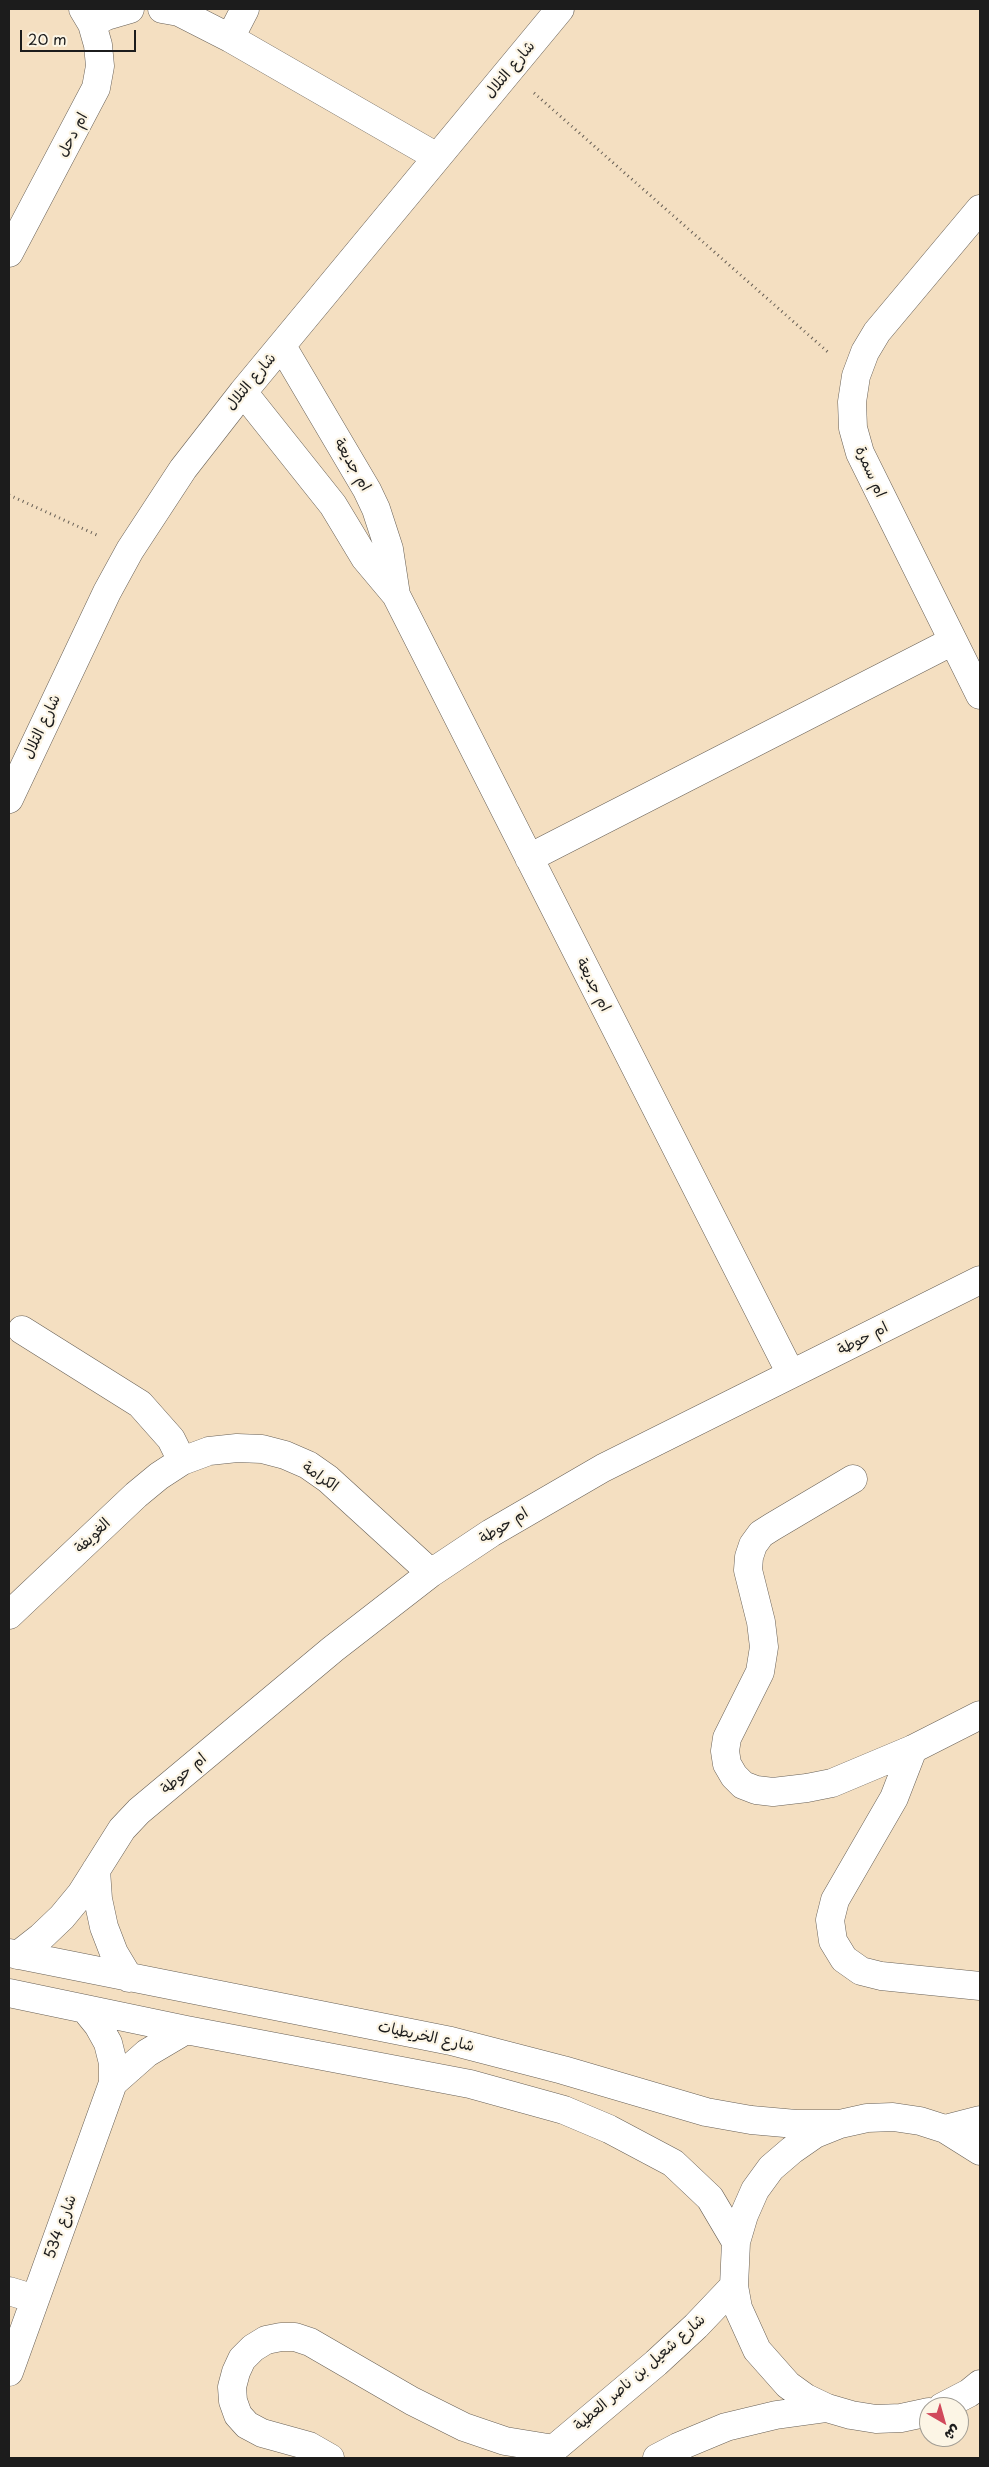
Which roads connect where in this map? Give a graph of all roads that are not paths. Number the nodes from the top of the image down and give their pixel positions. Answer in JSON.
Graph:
{"nodes":[{"id":1,"x":130,"y":9,"type":"edge"},
{"id":2,"x":162,"y":9,"type":"edge"},
{"id":3,"x":245,"y":9,"type":"edge"},
{"id":4,"x":560,"y":9,"type":"edge"},
{"id":5,"x":87,"y":16,"type":"edge"},
{"id":6,"x":230,"y":38,"type":"junction"},
{"id":7,"x":437,"y":157,"type":"junction"},
{"id":8,"x":980,"y":209,"type":"edge"},
{"id":9,"x":9,"y":254,"type":"edge"},
{"id":10,"x":282,"y":346,"type":"junction"},
{"id":11,"x":243,"y":392,"type":"junction"},
{"id":12,"x":396,"y":594,"type":"junction"},
{"id":13,"x":952,"y":642,"type":"junction"},
{"id":14,"x":980,"y":695,"type":"edge"},
{"id":15,"x":9,"y":799,"type":"edge"},
{"id":16,"x":529,"y":858,"type":"junction"},
{"id":17,"x":980,"y":1280,"type":"edge"},
{"id":18,"x":22,"y":1330,"type":"dead end"},
{"id":19,"x":791,"y":1374,"type":"junction"},
{"id":20,"x":182,"y":1461,"type":"junction"},
{"id":21,"x":853,"y":1479,"type":"dead end"},
{"id":22,"x":431,"y":1574,"type":"junction"},
{"id":23,"x":9,"y":1615,"type":"edge"},
{"id":24,"x":980,"y":1715,"type":"edge"},
{"id":25,"x":913,"y":1749,"type":"junction"},
{"id":26,"x":96,"y":1870,"type":"junction"},
{"id":27,"x":13,"y":1954,"type":"edge"},
{"id":28,"x":130,"y":1978,"type":"junction"},
{"id":29,"x":980,"y":1986,"type":"edge"},
{"id":30,"x":9,"y":1993,"type":"edge"},
{"id":31,"x":85,"y":2009,"type":"junction"},
{"id":32,"x":186,"y":2030,"type":"junction"},
{"id":33,"x":113,"y":2083,"type":"junction"},
{"id":34,"x":980,"y":2120,"type":"edge"},
{"id":35,"x":840,"y":2124,"type":"junction"},
{"id":36,"x":945,"y":2130,"type":"junction"},
{"id":37,"x":980,"y":2151,"type":"edge"},
{"id":38,"x":736,"y":2242,"type":"junction"},
{"id":39,"x":734,"y":2286,"type":"junction"},
{"id":40,"x":9,"y":2291,"type":"edge"},
{"id":41,"x":35,"y":2299,"type":"junction"},
{"id":42,"x":9,"y":2372,"type":"edge"},
{"id":43,"x":980,"y":2384,"type":"edge"},
{"id":44,"x":958,"y":2397,"type":"edge"},
{"id":45,"x":827,"y":2408,"type":"junction"},
{"id":46,"x":919,"y":2413,"type":"edge"},
{"id":47,"x":548,"y":2453,"type":"edge"},
{"id":48,"x":330,"y":2458,"type":"edge"},
{"id":49,"x":657,"y":2458,"type":"edge"}],
"edges":[{"from":1,"to":5,"type":"street"},
{"from":2,"to":6,"type":"street"},
{"from":3,"to":6,"type":"street"},
{"from":4,"to":7,"type":"street","name":"شارع التلال"},
{"from":5,"to":9,"type":"street","name":"ام دحل"},
{"from":6,"to":7,"type":"street"},
{"from":7,"to":10,"type":"street","name":"شارع التلال"},
{"from":8,"to":13,"type":"street","name":"ام سمرة"},
{"from":10,"to":11,"type":"street","name":"شارع التلال"},
{"from":10,"to":12,"type":"street","name":"ام جديعة"},
{"from":11,"to":12,"type":"street","name":"ام جديعة"},
{"from":11,"to":15,"type":"street","name":"شارع التلال"},
{"from":12,"to":16,"type":"street","name":"ام جديعة"},
{"from":13,"to":14,"type":"street","name":"ام سمرة"},
{"from":13,"to":16,"type":"street"},
{"from":16,"to":19,"type":"street","name":"ام جديعة"},
{"from":17,"to":19,"type":"street","name":"ام حوطة"},
{"from":18,"to":20,"type":"street"},
{"from":19,"to":22,"type":"street","name":"ام حوطة"},
{"from":20,"to":22,"type":"street","name":"الكرامة"},
{"from":20,"to":23,"type":"street","name":"الغويفة"},
{"from":21,"to":25,"type":"street"},
{"from":22,"to":26,"type":"street","name":"ام حوطة"},
{"from":24,"to":25,"type":"street"},
{"from":25,"to":29,"type":"street"},
{"from":26,"to":27,"type":"street","name":"ام حوطة"},
{"from":26,"to":28,"type":"street"},
{"from":27,"to":28,"type":"street","name":"شارع الخريطيات"},
{"from":28,"to":35,"type":"street","name":"شارع الخريطيات"},
{"from":30,"to":31,"type":"street"},
{"from":31,"to":32,"type":"street"},
{"from":31,"to":33,"type":"street","name":"شارع 534"},
{"from":32,"to":33,"type":"street","name":"شارع 534"},
{"from":32,"to":38,"type":"street"},
{"from":33,"to":41,"type":"street","name":"شارع 534"},
{"from":34,"to":36,"type":"street"},
{"from":35,"to":36,"type":"street"},
{"from":35,"to":38,"type":"street"},
{"from":36,"to":37,"type":"street"},
{"from":38,"to":39,"type":"street"},
{"from":39,"to":45,"type":"street"},
{"from":39,"to":47,"type":"street","name":"شارع شعيل بن ناصر العطية"},
{"from":40,"to":41,"type":"street"},
{"from":41,"to":42,"type":"street","name":"شارع 534"},
{"from":43,"to":44,"type":"street"},
{"from":45,"to":46,"type":"street"},
{"from":45,"to":49,"type":"street"},
{"from":47,"to":48,"type":"street"}]}
